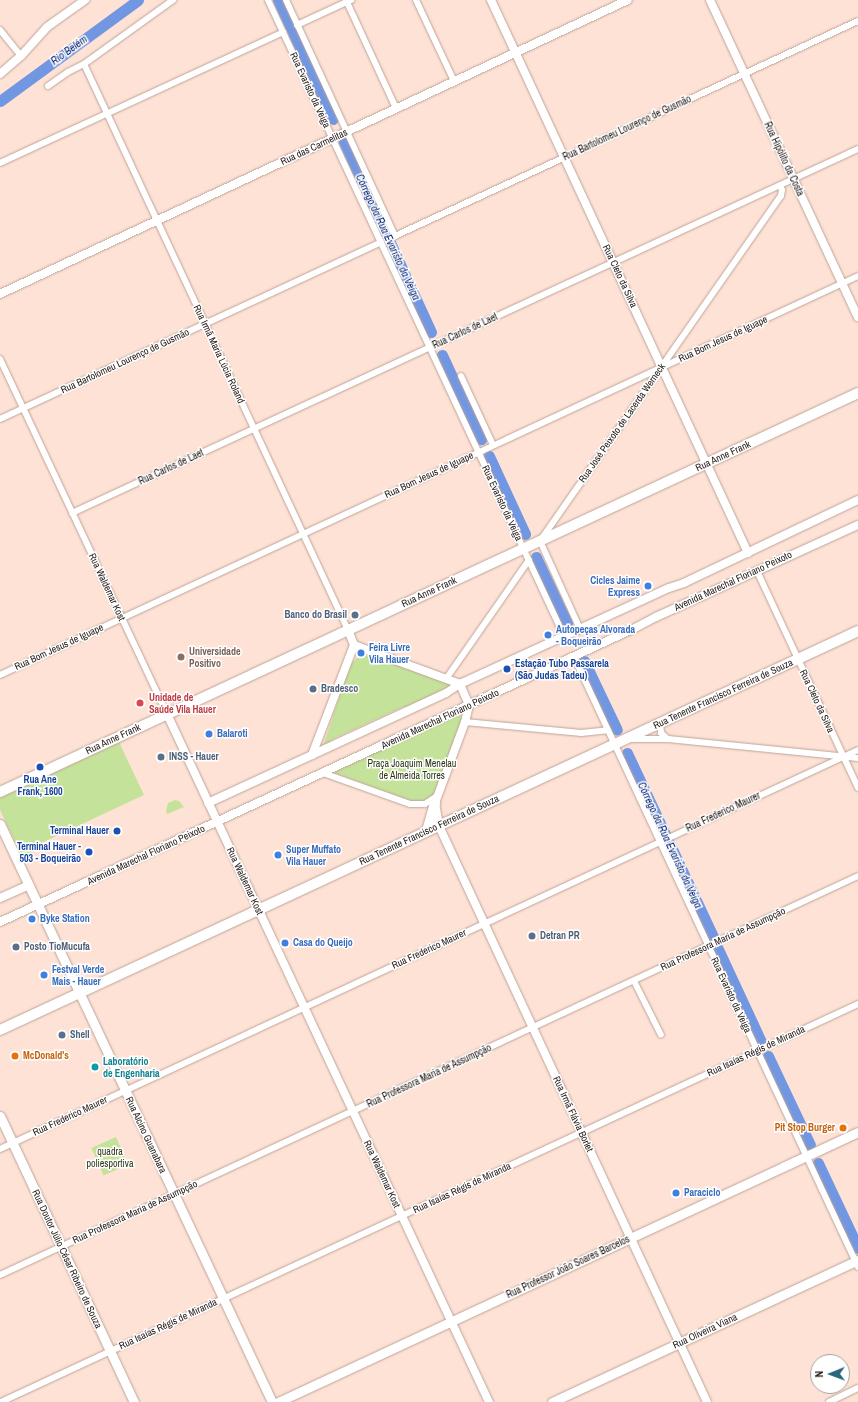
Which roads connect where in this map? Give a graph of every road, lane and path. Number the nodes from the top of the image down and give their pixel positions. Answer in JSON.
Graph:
{"nodes":[{"id":1,"x":85,"y":0,"type":"edge"},
{"id":2,"x":173,"y":0,"type":"edge"},
{"id":3,"x":268,"y":0,"type":"edge"},
{"id":4,"x":286,"y":0,"type":"edge"},
{"id":5,"x":416,"y":0,"type":"edge"},
{"id":6,"x":491,"y":0,"type":"edge"},
{"id":7,"x":628,"y":0,"type":"edge"},
{"id":8,"x":710,"y":0,"type":"edge"},
{"id":9,"x":348,"y":1,"type":"edge"},
{"id":10,"x":858,"y":21,"type":"edge"},
{"id":11,"x":297,"y":25,"type":"junction"},
{"id":12,"x":0,"y":30,"type":"edge"},
{"id":13,"x":283,"y":32,"type":"junction"},
{"id":14,"x":515,"y":52,"type":"junction"},
{"id":15,"x":20,"y":56,"type":"junction"},
{"id":16,"x":84,"y":64,"type":"junction"},
{"id":17,"x":0,"y":74,"type":"edge"},
{"id":18,"x":744,"y":74,"type":"junction"},
{"id":19,"x":454,"y":81,"type":"junction"},
{"id":20,"x":48,"y":86,"type":"dead end"},
{"id":21,"x":396,"y":108,"type":"junction"},
{"id":22,"x":107,"y":113,"type":"junction"},
{"id":23,"x":347,"y":131,"type":"junction"},
{"id":24,"x":332,"y":138,"type":"junction"},
{"id":25,"x":858,"y":149,"type":"edge"},
{"id":26,"x":564,"y":157,"type":"junction"},
{"id":27,"x":0,"y":163,"type":"edge"},
{"id":28,"x":793,"y":178,"type":"junction"},
{"id":29,"x":780,"y":185,"type":"junction"},
{"id":30,"x":157,"y":220,"type":"junction"},
{"id":31,"x":395,"y":236,"type":"joint"},
{"id":32,"x":381,"y":242,"type":"junction"},
{"id":33,"x":613,"y":262,"type":"junction"},
{"id":34,"x":858,"y":276,"type":"edge"},
{"id":35,"x":842,"y":284,"type":"junction"},
{"id":36,"x":0,"y":294,"type":"edge"},
{"id":37,"x":858,"y":318,"type":"edge"},
{"id":38,"x":205,"y":324,"type":"junction"},
{"id":39,"x":430,"y":347,"type":"junction"},
{"id":40,"x":0,"y":359,"type":"edge"},
{"id":41,"x":662,"y":367,"type":"junction"},
{"id":42,"x":461,"y":376,"type":"dead end"},
{"id":43,"x":858,"y":393,"type":"edge"},
{"id":44,"x":23,"y":409,"type":"junction"},
{"id":45,"x":0,"y":419,"type":"edge"},
{"id":46,"x":254,"y":428,"type":"junction"},
{"id":47,"x":493,"y":445,"type":"junction"},
{"id":48,"x":478,"y":452,"type":"junction"},
{"id":49,"x":707,"y":463,"type":"junction"},
{"id":50,"x":858,"y":500,"type":"edge"},
{"id":51,"x":72,"y":513,"type":"junction"},
{"id":52,"x":858,"y":525,"type":"edge"},
{"id":53,"x":303,"y":534,"type":"junction"},
{"id":54,"x":540,"y":541,"type":"junction"},
{"id":55,"x":523,"y":549,"type":"junction"},
{"id":56,"x":748,"y":553,"type":"junction"},
{"id":57,"x":528,"y":560,"type":"junction"},
{"id":58,"x":757,"y":570,"type":"junction"},
{"id":59,"x":121,"y":618,"type":"junction"},
{"id":60,"x":580,"y":629,"type":"junction"},
{"id":61,"x":348,"y":630,"type":"junction"},
{"id":62,"x":858,"y":631,"type":"edge"},
{"id":63,"x":564,"y":636,"type":"junction"},
{"id":64,"x":354,"y":645,"type":"junction"},
{"id":65,"x":574,"y":657,"type":"junction"},
{"id":66,"x":798,"y":659,"type":"junction"},
{"id":67,"x":0,"y":675,"type":"edge"},
{"id":68,"x":446,"y":679,"type":"junction"},
{"id":69,"x":460,"y":684,"type":"junction"},
{"id":70,"x":469,"y":705,"type":"junction"},
{"id":71,"x":167,"y":714,"type":"junction"},
{"id":72,"x":465,"y":722,"type":"junction"},
{"id":73,"x":660,"y":723,"type":"junction"},
{"id":74,"x":608,"y":730,"type":"junction"},
{"id":75,"x":627,"y":739,"type":"junction"},
{"id":76,"x":668,"y":739,"type":"junction"},
{"id":77,"x":614,"y":744,"type":"junction"},
{"id":78,"x":858,"y":750,"type":"edge"},
{"id":79,"x":312,"y":755,"type":"junction"},
{"id":80,"x":843,"y":756,"type":"junction"},
{"id":81,"x":858,"y":758,"type":"edge"},
{"id":82,"x":323,"y":773,"type":"junction"},
{"id":83,"x":858,"y":788,"type":"edge"},
{"id":84,"x":0,"y":792,"type":"edge"},
{"id":85,"x":437,"y":799,"type":"junction"},
{"id":86,"x":208,"y":802,"type":"junction"},
{"id":87,"x":217,"y":822,"type":"junction"},
{"id":88,"x":0,"y":824,"type":"edge"},
{"id":89,"x":439,"y":826,"type":"junction"},
{"id":90,"x":427,"y":831,"type":"junction"},
{"id":91,"x":662,"y":841,"type":"junction"},
{"id":92,"x":858,"y":876,"type":"edge"},
{"id":93,"x":29,"y":885,"type":"junction"},
{"id":94,"x":0,"y":898,"type":"edge"},
{"id":95,"x":38,"y":905,"type":"junction"},
{"id":96,"x":258,"y":910,"type":"junction"},
{"id":97,"x":0,"y":922,"type":"edge"},
{"id":98,"x":484,"y":924,"type":"junction"},
{"id":99,"x":708,"y":946,"type":"junction"},
{"id":100,"x":634,"y":981,"type":"junction"},
{"id":101,"x":80,"y":993,"type":"junction"},
{"id":102,"x":858,"y":1004,"type":"edge"},
{"id":103,"x":304,"y":1007,"type":"junction"},
{"id":104,"x":532,"y":1028,"type":"junction"},
{"id":105,"x":0,"y":1030,"type":"edge"},
{"id":106,"x":661,"y":1035,"type":"dead end"},
{"id":107,"x":757,"y":1051,"type":"junction"},
{"id":108,"x":125,"y":1090,"type":"junction"},
{"id":109,"x":353,"y":1111,"type":"junction"},
{"id":110,"x":0,"y":1116,"type":"edge"},
{"id":111,"x":858,"y":1132,"type":"edge"},
{"id":112,"x":581,"y":1133,"type":"junction"},
{"id":113,"x":12,"y":1143,"type":"junction"},
{"id":114,"x":0,"y":1149,"type":"edge"},
{"id":115,"x":806,"y":1156,"type":"junction"},
{"id":116,"x":174,"y":1194,"type":"junction"},
{"id":117,"x":402,"y":1216,"type":"junction"},
{"id":118,"x":630,"y":1238,"type":"junction"},
{"id":119,"x":61,"y":1247,"type":"junction"},
{"id":120,"x":857,"y":1263,"type":"edge"},
{"id":121,"x":0,"y":1275,"type":"edge"},
{"id":122,"x":223,"y":1299,"type":"junction"},
{"id":123,"x":452,"y":1321,"type":"junction"},
{"id":124,"x":679,"y":1343,"type":"junction"},
{"id":125,"x":110,"y":1351,"type":"junction"},
{"id":126,"x":858,"y":1388,"type":"edge"},
{"id":127,"x":1,"y":1402,"type":"edge"},
{"id":128,"x":134,"y":1402,"type":"edge"},
{"id":129,"x":272,"y":1402,"type":"edge"},
{"id":130,"x":278,"y":1402,"type":"edge"},
{"id":131,"x":490,"y":1402,"type":"edge"},
{"id":132,"x":552,"y":1402,"type":"edge"},
{"id":133,"x":707,"y":1402,"type":"edge"},
{"id":134,"x":829,"y":1402,"type":"edge"}],
"edges":[{"from":1,"to":15,"type":"street"},
{"from":2,"to":16,"type":"street"},
{"from":3,"to":13,"type":"street","name":"Rua Evaristo da Veiga"},
{"from":4,"to":11,"type":"street","name":"Rua Evaristo da Veiga"},
{"from":5,"to":19,"type":"street"},
{"from":6,"to":14,"type":"street","name":"Rua Cleto da Silva"},
{"from":7,"to":14,"type":"street","name":"Rua das Carmelitas"},
{"from":8,"to":18,"type":"street","name":"Rua Hipólito da Costa"},
{"from":9,"to":11,"type":"street"},
{"from":9,"to":21,"type":"street"},
{"from":10,"to":18,"type":"street","name":"Rua Bartolomeu Lourenço de Gusmão"},
{"from":11,"to":23,"type":"street","name":"Rua Evaristo da Veiga"},
{"from":12,"to":15,"type":"street"},
{"from":13,"to":22,"type":"street"},
{"from":13,"to":24,"type":"street","name":"Rua Evaristo da Veiga"},
{"from":14,"to":19,"type":"street","name":"Rua das Carmelitas"},
{"from":14,"to":26,"type":"street","name":"Rua Cleto da Silva"},
{"from":15,"to":17,"type":"street"},
{"from":16,"to":20,"type":"street"},
{"from":16,"to":22,"type":"street","name":"Rua Irmã Maria Lúcia Roland"},
{"from":18,"to":26,"type":"street","name":"Rua Bartolomeu Lourenço de Gusmão"},
{"from":18,"to":28,"type":"street","name":"Rua Hipólito da Costa"},
{"from":19,"to":21,"type":"street","name":"Rua das Carmelitas"},
{"from":21,"to":23,"type":"street","name":"Rua das Carmelitas"},
{"from":22,"to":27,"type":"street"},
{"from":22,"to":30,"type":"street","name":"Rua Irmã Maria Lúcia Roland"},
{"from":23,"to":24,"type":"street","name":"Rua das Carmelitas"},
{"from":23,"to":31,"type":"street","name":"Rua Evaristo da Veiga"},
{"from":24,"to":30,"type":"street","name":"Rua das Carmelitas"},
{"from":24,"to":32,"type":"street","name":"Rua Evaristo da Veiga"},
{"from":25,"to":28,"type":"street","name":"Rua Carlos de Laet"},
{"from":26,"to":31,"type":"street","name":"Rua Bartolomeu Lourenço de Gusmão"},
{"from":26,"to":33,"type":"street","name":"Rua Cleto da Silva"},
{"from":28,"to":29,"type":"street","name":"Rua Carlos de Laet"},
{"from":28,"to":35,"type":"street","name":"Rua Hipólito da Costa"},
{"from":29,"to":33,"type":"street","name":"Rua Carlos de Laet"},
{"from":29,"to":41,"type":"street","name":"Rua José Peixoto de Lacerda Werneck"},
{"from":30,"to":36,"type":"street","name":"Rua das Carmelitas"},
{"from":30,"to":38,"type":"street","name":"Rua Irmã Maria Lúcia Roland"},
{"from":32,"to":38,"type":"street","name":"Rua Bartolomeu Lourenço de Gusmão"},
{"from":32,"to":39,"type":"street","name":"Rua Evaristo da Veiga"},
{"from":33,"to":39,"type":"street","name":"Rua Carlos de Laet"},
{"from":33,"to":41,"type":"street","name":"Rua Cleto da Silva"},
{"from":34,"to":35,"type":"street","name":"Rua Bom Jesus de Iguape"},
{"from":35,"to":37,"type":"street","name":"Rua Hipólito da Costa"},
{"from":35,"to":41,"type":"street","name":"Rua Bom Jesus de Iguape"},
{"from":38,"to":44,"type":"street","name":"Rua Bartolomeu Lourenço de Gusmão"},
{"from":38,"to":46,"type":"street","name":"Rua Irmã Maria Lúcia Roland"},
{"from":39,"to":46,"type":"street","name":"Rua Carlos de Laet"},
{"from":39,"to":48,"type":"street","name":"Rua Evaristo da Veiga"},
{"from":40,"to":44,"type":"street","name":"Rua Waldemar Kost"},
{"from":41,"to":47,"type":"street","name":"Rua Bom Jesus de Iguape"},
{"from":41,"to":49,"type":"street","name":"Rua Cleto da Silva"},
{"from":41,"to":54,"type":"street","name":"Rua José Peixoto de Lacerda Werneck"},
{"from":42,"to":47,"type":"street"},
{"from":43,"to":49,"type":"main road","name":"Rua Anne Frank"},
{"from":44,"to":45,"type":"street","name":"Rua Bartolomeu Lourenço de Gusmão"},
{"from":44,"to":51,"type":"street","name":"Rua Waldemar Kost"},
{"from":46,"to":51,"type":"street","name":"Rua Carlos de Laet"},
{"from":46,"to":53,"type":"street","name":"Rua Irmã Maria Lúcia Roland"},
{"from":47,"to":48,"type":"street","name":"Rua Bom Jesus de Iguape"},
{"from":48,"to":53,"type":"street","name":"Rua Bom Jesus de Iguape"},
{"from":48,"to":55,"type":"street","name":"Rua Evaristo da Veiga"},
{"from":49,"to":54,"type":"main road","name":"Rua Anne Frank"},
{"from":49,"to":56,"type":"street","name":"Rua Cleto da Silva"},
{"from":50,"to":56,"type":"street","name":"Avenida Marechal Floriano Peixoto"},
{"from":51,"to":59,"type":"street","name":"Rua Waldemar Kost"},
{"from":52,"to":58,"type":"street","name":"Avenida Marechal Floriano Peixoto"},
{"from":53,"to":59,"type":"street","name":"Rua Bom Jesus de Iguape"},
{"from":53,"to":61,"type":"street","name":"Rua Irmã Maria Lúcia Roland"},
{"from":54,"to":55,"type":"main road","name":"Rua Anne Frank"},
{"from":54,"to":60,"type":"street"},
{"from":55,"to":57,"type":"street","name":"Rua Evaristo da Veiga"},
{"from":55,"to":61,"type":"main road","name":"Rua Anne Frank"},
{"from":56,"to":60,"type":"street","name":"Avenida Marechal Floriano Peixoto"},
{"from":57,"to":63,"type":"street","name":"Rua Evaristo da Veiga"},
{"from":57,"to":68,"type":"street"},
{"from":58,"to":65,"type":"street","name":"Avenida Marechal Floriano Peixoto"},
{"from":58,"to":66,"type":"street","name":"Rua Cleto da Silva"},
{"from":59,"to":67,"type":"street","name":"Rua Bom Jesus de Iguape"},
{"from":59,"to":71,"type":"street","name":"Rua Waldemar Kost"},
{"from":60,"to":63,"type":"street","name":"Avenida Marechal Floriano Peixoto"},
{"from":61,"to":64,"type":"street","name":"Rua Irmã Maria Lúcia Roland"},
{"from":61,"to":71,"type":"main road","name":"Rua Anne Frank"},
{"from":62,"to":66,"type":"main road","name":"Rua Tenente Francisco Ferreira de Souza"},
{"from":63,"to":69,"type":"street","name":"Avenida Marechal Floriano Peixoto"},
{"from":64,"to":68,"type":"street"},
{"from":64,"to":79,"type":"street"},
{"from":65,"to":70,"type":"street","name":"Avenida Marechal Floriano Peixoto"},
{"from":65,"to":74,"type":"street","name":"Rua Evaristo da Veiga"},
{"from":66,"to":73,"type":"main road","name":"Rua Tenente Francisco Ferreira de Souza"},
{"from":66,"to":80,"type":"street","name":"Rua Cleto da Silva"},
{"from":68,"to":69,"type":"street"},
{"from":69,"to":70,"type":"street"},
{"from":69,"to":79,"type":"street","name":"Avenida Marechal Floriano Peixoto"},
{"from":70,"to":72,"type":"street"},
{"from":70,"to":82,"type":"street","name":"Avenida Marechal Floriano Peixoto"},
{"from":71,"to":84,"type":"main road","name":"Rua Anne Frank"},
{"from":71,"to":86,"type":"street","name":"Rua Waldemar Kost"},
{"from":72,"to":74,"type":"street"},
{"from":72,"to":85,"type":"street"},
{"from":73,"to":75,"type":"main road","name":"Rua Tenente Francisco Ferreira de Souza"},
{"from":73,"to":76,"type":"street"},
{"from":74,"to":77,"type":"street","name":"Rua Evaristo da Veiga"},
{"from":75,"to":76,"type":"street"},
{"from":75,"to":77,"type":"main road","name":"Rua Tenente Francisco Ferreira de Souza"},
{"from":76,"to":80,"type":"street"},
{"from":77,"to":89,"type":"main road","name":"Rua Tenente Francisco Ferreira de Souza"},
{"from":77,"to":91,"type":"street","name":"Rua Evaristo da Veiga"},
{"from":78,"to":80,"type":"street","name":"Rua Frederico Maurer"},
{"from":79,"to":86,"type":"street","name":"Avenida Marechal Floriano Peixoto"},
{"from":80,"to":81,"type":"street"},
{"from":80,"to":83,"type":"street","name":"Rua Cleto da Silva"},
{"from":80,"to":91,"type":"street","name":"Rua Frederico Maurer"},
{"from":82,"to":85,"type":"street"},
{"from":82,"to":87,"type":"street","name":"Avenida Marechal Floriano Peixoto"},
{"from":85,"to":89,"type":"street","name":"Rua Irmã Flávia Borlet"},
{"from":85,"to":90,"type":"main road"},
{"from":86,"to":87,"type":"street","name":"Rua Waldemar Kost"},
{"from":87,"to":95,"type":"street","name":"Avenida Marechal Floriano Peixoto"},
{"from":87,"to":96,"type":"street","name":"Rua Waldemar Kost"},
{"from":88,"to":93,"type":"main road","name":"Rua Alcino Guanabara"},
{"from":89,"to":90,"type":"main road","name":"Rua Tenente Francisco Ferreira de Souza"},
{"from":89,"to":98,"type":"street","name":"Rua Irmã Flávia Borlet"},
{"from":90,"to":96,"type":"main road","name":"Rua Tenente Francisco Ferreira de Souza"},
{"from":91,"to":98,"type":"street","name":"Rua Frederico Maurer"},
{"from":91,"to":99,"type":"street","name":"Rua Evaristo da Veiga"},
{"from":92,"to":99,"type":"street","name":"Rua Professora Maria de Assumpção"},
{"from":93,"to":94,"type":"street"},
{"from":93,"to":95,"type":"main road","name":"Rua Alcino Guanabara"},
{"from":95,"to":97,"type":"street","name":"Avenida Marechal Floriano Peixoto"},
{"from":95,"to":101,"type":"main road","name":"Rua Alcino Guanabara"},
{"from":96,"to":101,"type":"main road","name":"Rua Tenente Francisco Ferreira de Souza"},
{"from":96,"to":103,"type":"street","name":"Rua Waldemar Kost"},
{"from":98,"to":103,"type":"street","name":"Rua Frederico Maurer"},
{"from":98,"to":104,"type":"street","name":"Rua Irmã Flávia Borlet"},
{"from":99,"to":100,"type":"street","name":"Rua Professora Maria de Assumpção"},
{"from":99,"to":107,"type":"street","name":"Rua Evaristo da Veiga"},
{"from":100,"to":104,"type":"street","name":"Rua Professora Maria de Assumpção"},
{"from":100,"to":106,"type":"street"},
{"from":101,"to":105,"type":"main road","name":"Rua Tenente Francisco Ferreira de Souza"},
{"from":101,"to":108,"type":"main road","name":"Rua Alcino Guanabara"},
{"from":102,"to":107,"type":"street","name":"Rua Isaías Régis de Miranda"},
{"from":103,"to":108,"type":"street","name":"Rua Frederico Maurer"},
{"from":103,"to":109,"type":"street","name":"Rua Waldemar Kost"},
{"from":104,"to":109,"type":"street","name":"Rua Professora Maria de Assumpção"},
{"from":104,"to":112,"type":"street","name":"Rua Irmã Flávia Borlet"},
{"from":107,"to":112,"type":"street","name":"Rua Isaías Régis de Miranda"},
{"from":107,"to":115,"type":"street","name":"Rua Evaristo da Veiga"},
{"from":108,"to":113,"type":"street","name":"Rua Frederico Maurer"},
{"from":108,"to":116,"type":"main road","name":"Rua Alcino Guanabara"},
{"from":109,"to":116,"type":"street","name":"Rua Professora Maria de Assumpção"},
{"from":109,"to":117,"type":"street","name":"Rua Waldemar Kost"},
{"from":110,"to":113,"type":"main road","name":"Rua Doutor Júlio César Ribeiro de Souza"},
{"from":111,"to":115,"type":"main road","name":"Rua Professor João Soares Barcelos"},
{"from":112,"to":117,"type":"street","name":"Rua Isaías Régis de Miranda"},
{"from":112,"to":118,"type":"street","name":"Rua Irmã Flávia Borlet"},
{"from":113,"to":114,"type":"street","name":"Rua Frederico Maurer"},
{"from":113,"to":119,"type":"main road","name":"Rua Doutor Júlio César Ribeiro de Souza"},
{"from":115,"to":118,"type":"main road","name":"Rua Professor João Soares Barcelos"},
{"from":115,"to":120,"type":"street","name":"Rua Evaristo da Veiga"},
{"from":116,"to":119,"type":"street","name":"Rua Professora Maria de Assumpção"},
{"from":116,"to":122,"type":"main road","name":"Rua Alcino Guanabara"},
{"from":117,"to":122,"type":"street","name":"Rua Isaías Régis de Miranda"},
{"from":117,"to":123,"type":"street","name":"Rua Waldemar Kost"},
{"from":118,"to":123,"type":"main road","name":"Rua Professor João Soares Barcelos"},
{"from":118,"to":124,"type":"street","name":"Rua Irmã Flávia Borlet"},
{"from":119,"to":121,"type":"street","name":"Rua Professora Maria de Assumpção"},
{"from":119,"to":125,"type":"main road","name":"Rua Doutor Júlio César Ribeiro de Souza"},
{"from":120,"to":124,"type":"main road","name":"Rua Oliveira Viana"},
{"from":122,"to":125,"type":"street","name":"Rua Isaías Régis de Miranda"},
{"from":122,"to":129,"type":"main road","name":"Rua Alcino Guanabara"},
{"from":123,"to":130,"type":"main road","name":"Rua Professor João Soares Barcelos"},
{"from":123,"to":131,"type":"street","name":"Rua Waldemar Kost"},
{"from":124,"to":132,"type":"main road","name":"Rua Oliveira Viana"},
{"from":124,"to":133,"type":"street","name":"Rua Irmã Flávia Borlet"},
{"from":125,"to":127,"type":"street","name":"Rua Isaías Régis de Miranda"},
{"from":125,"to":128,"type":"main road","name":"Rua Doutor Júlio César Ribeiro de Souza"},
{"from":126,"to":134,"type":"street"}]}
